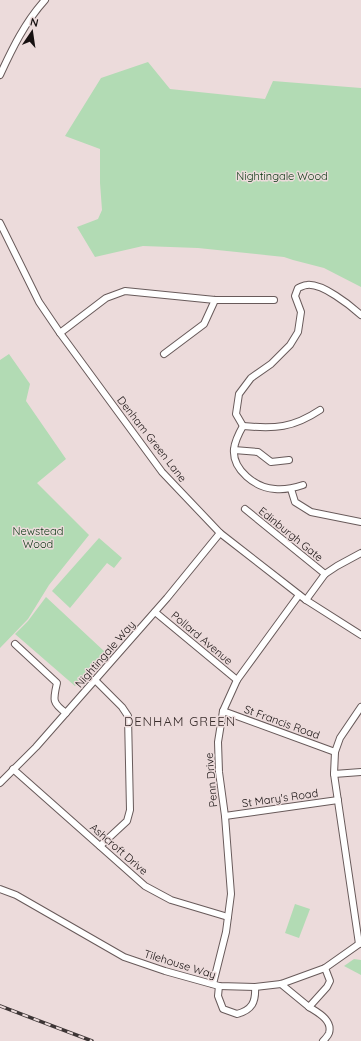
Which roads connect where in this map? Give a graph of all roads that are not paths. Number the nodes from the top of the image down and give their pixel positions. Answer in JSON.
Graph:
{"nodes":[{"id":1,"x":45,"y":0,"type":"edge"},
{"id":2,"x":0,"y":75,"type":"edge"},
{"id":3,"x":0,"y":223,"type":"edge"},
{"id":4,"x":215,"y":300,"type":"junction"},
{"id":5,"x":274,"y":300,"type":"dead end"},
{"id":6,"x":361,"y":315,"type":"edge"},
{"id":7,"x":60,"y":333,"type":"junction"},
{"id":8,"x":164,"y":354,"type":"dead end"},
{"id":9,"x":320,"y":410,"type":"dead end"},
{"id":10,"x":243,"y":426,"type":"junction"},
{"id":11,"x":234,"y":450,"type":"junction"},
{"id":12,"x":289,"y":460,"type":"dead end"},
{"id":13,"x":303,"y":485,"type":"dead end"},
{"id":14,"x":290,"y":489,"type":"junction"},
{"id":15,"x":245,"y":509,"type":"dead end"},
{"id":16,"x":361,"y":522,"type":"edge"},
{"id":17,"x":220,"y":532,"type":"junction"},
{"id":18,"x":361,"y":553,"type":"edge"},
{"id":19,"x":325,"y":574,"type":"junction"},
{"id":20,"x":299,"y":595,"type":"junction"},
{"id":21,"x":306,"y":600,"type":"junction"},
{"id":22,"x":155,"y":612,"type":"junction"},
{"id":23,"x":361,"y":635,"type":"edge"},
{"id":24,"x":15,"y":644,"type":"dead end"},
{"id":25,"x":95,"y":680,"type":"junction"},
{"id":26,"x":237,"y":680,"type":"junction"},
{"id":27,"x":361,"y":707,"type":"edge"},
{"id":28,"x":223,"y":711,"type":"junction"},
{"id":29,"x":66,"y":713,"type":"junction"},
{"id":30,"x":335,"y":752,"type":"junction"},
{"id":31,"x":13,"y":770,"type":"junction"},
{"id":32,"x":361,"y":772,"type":"edge"},
{"id":33,"x":334,"y":774,"type":"junction"},
{"id":34,"x":0,"y":783,"type":"edge"},
{"id":35,"x":338,"y":800,"type":"junction"},
{"id":36,"x":225,"y":816,"type":"junction"},
{"id":37,"x":100,"y":846,"type":"junction"},
{"id":38,"x":0,"y":889,"type":"edge"},
{"id":39,"x":228,"y":917,"type":"junction"},
{"id":40,"x":360,"y":945,"type":"edge"},
{"id":41,"x":325,"y":968,"type":"junction"},
{"id":42,"x":281,"y":984,"type":"junction"},
{"id":43,"x":216,"y":985,"type":"junction"},
{"id":44,"x":254,"y":988,"type":"junction"},
{"id":45,"x":309,"y":1007,"type":"junction"},
{"id":46,"x":323,"y":1041,"type":"edge"}],
"edges":[{"from":1,"to":2,"type":"street"},
{"from":3,"to":7,"type":"street","name":"Denham Green Lane"},
{"from":4,"to":5,"type":"street"},
{"from":4,"to":7,"type":"street"},
{"from":4,"to":8,"type":"street"},
{"from":6,"to":10,"type":"street"},
{"from":7,"to":17,"type":"street","name":"Denham Green Lane"},
{"from":9,"to":10,"type":"street"},
{"from":10,"to":11,"type":"street"},
{"from":11,"to":12,"type":"street"},
{"from":11,"to":14,"type":"street"},
{"from":13,"to":14,"type":"street"},
{"from":14,"to":16,"type":"street"},
{"from":15,"to":19,"type":"street","name":"Edinburgh Gate"},
{"from":17,"to":20,"type":"street","name":"Denham Green Lane"},
{"from":17,"to":22,"type":"street","name":"Nightingale Way"},
{"from":18,"to":19,"type":"street"},
{"from":19,"to":21,"type":"street"},
{"from":20,"to":21,"type":"street","name":"Denham Green Lane"},
{"from":20,"to":26,"type":"street","name":"Penn Drive"},
{"from":21,"to":23,"type":"street","name":"Denham Green Lane"},
{"from":22,"to":25,"type":"street","name":"Nightingale Way"},
{"from":22,"to":26,"type":"street","name":"Pollard Avenue"},
{"from":24,"to":29,"type":"street"},
{"from":25,"to":29,"type":"street","name":"Nightingale Way"},
{"from":25,"to":37,"type":"street"},
{"from":26,"to":28,"type":"street","name":"Penn Drive"},
{"from":27,"to":30,"type":"street"},
{"from":28,"to":30,"type":"street","name":"St Francis Road"},
{"from":28,"to":36,"type":"street","name":"Penn Drive"},
{"from":29,"to":31,"type":"street","name":"Nightingale Way"},
{"from":30,"to":33,"type":"street"},
{"from":31,"to":34,"type":"street","name":"Nightingale Way"},
{"from":31,"to":37,"type":"street","name":"Ashcroft Drive"},
{"from":32,"to":33,"type":"street"},
{"from":33,"to":35,"type":"street"},
{"from":35,"to":36,"type":"street","name":"St Mary's Road"},
{"from":35,"to":40,"type":"street"},
{"from":36,"to":39,"type":"street","name":"Penn Drive"},
{"from":37,"to":39,"type":"street","name":"Ashcroft Drive"},
{"from":38,"to":43,"type":"street","name":"Tilehouse Way"},
{"from":39,"to":43,"type":"street","name":"Penn Drive"},
{"from":40,"to":41,"type":"street","name":"Tilehouse Way"},
{"from":41,"to":42,"type":"street","name":"Tilehouse Way"},
{"from":41,"to":45,"type":"street"},
{"from":42,"to":44,"type":"street","name":"Tilehouse Way"},
{"from":42,"to":45,"type":"street"},
{"from":43,"to":44,"type":"street","name":"Tilehouse Way"},
{"from":43,"to":44,"type":"street"},
{"from":45,"to":46,"type":"street"}]}
